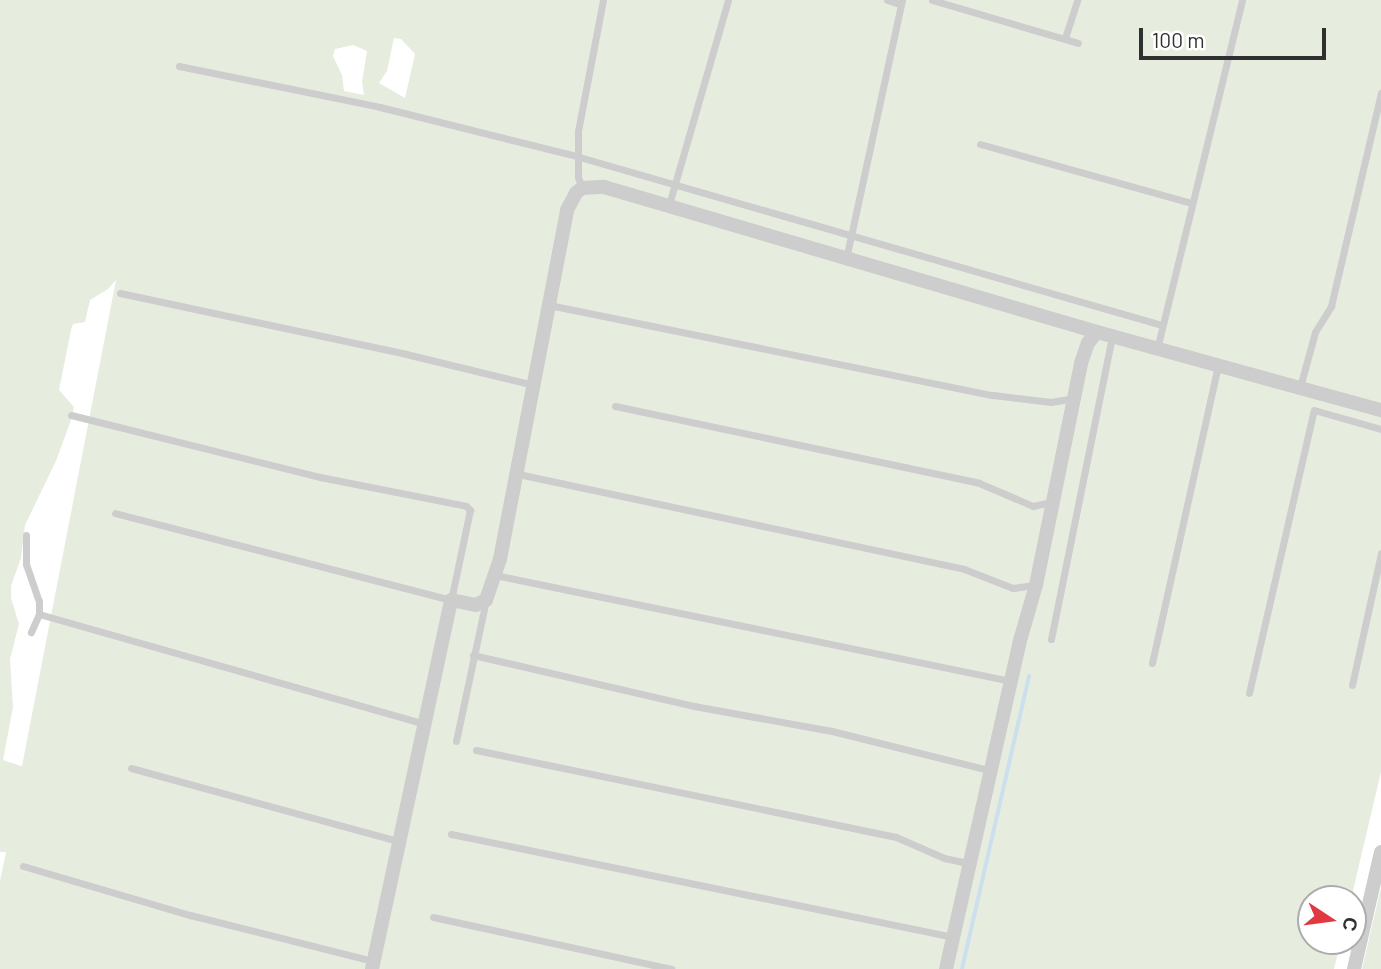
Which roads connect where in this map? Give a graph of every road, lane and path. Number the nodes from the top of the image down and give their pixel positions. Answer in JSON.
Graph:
{"nodes":[{"id":1,"x":603,"y":0,"type":"edge"},
{"id":2,"x":728,"y":0,"type":"edge"},
{"id":3,"x":887,"y":0,"type":"edge"},
{"id":4,"x":932,"y":0,"type":"edge"},
{"id":5,"x":1077,"y":0,"type":"edge"},
{"id":6,"x":1242,"y":0,"type":"edge"},
{"id":7,"x":901,"y":2,"type":"edge"},
{"id":8,"x":1065,"y":38,"type":"junction"},
{"id":9,"x":1078,"y":43,"type":"dead end"},
{"id":10,"x":178,"y":66,"type":"dead end"},
{"id":11,"x":1381,"y":93,"type":"edge"},
{"id":12,"x":980,"y":144,"type":"dead end"},
{"id":13,"x":576,"y":156,"type":"junction"},
{"id":14,"x":676,"y":183,"type":"junction"},
{"id":15,"x":582,"y":188,"type":"junction"},
{"id":16,"x":1191,"y":203,"type":"junction"},
{"id":17,"x":668,"y":208,"type":"junction"},
{"id":18,"x":851,"y":235,"type":"junction"},
{"id":19,"x":846,"y":260,"type":"junction"},
{"id":20,"x":120,"y":293,"type":"dead end"},
{"id":21,"x":548,"y":305,"type":"junction"},
{"id":22,"x":1162,"y":325,"type":"junction"},
{"id":23,"x":1097,"y":332,"type":"junction"},
{"id":24,"x":1112,"y":336,"type":"junction"},
{"id":25,"x":1157,"y":349,"type":"junction"},
{"id":26,"x":1218,"y":365,"type":"junction"},
{"id":27,"x":534,"y":385,"type":"junction"},
{"id":28,"x":1300,"y":387,"type":"junction"},
{"id":29,"x":1075,"y":398,"type":"junction"},
{"id":30,"x":615,"y":406,"type":"dead end"},
{"id":31,"x":1381,"y":410,"type":"edge"},
{"id":32,"x":71,"y":415,"type":"dead end"},
{"id":33,"x":1381,"y":429,"type":"edge"},
{"id":34,"x":518,"y":474,"type":"junction"},
{"id":35,"x":1054,"y":500,"type":"junction"},
{"id":36,"x":114,"y":513,"type":"dead end"},
{"id":37,"x":26,"y":535,"type":"dead end"},
{"id":38,"x":1381,"y":553,"type":"edge"},
{"id":39,"x":494,"y":575,"type":"junction"},
{"id":40,"x":1036,"y":585,"type":"junction"},
{"id":41,"x":451,"y":600,"type":"junction"},
{"id":42,"x":486,"y":600,"type":"junction"},
{"id":43,"x":39,"y":614,"type":"junction"},
{"id":44,"x":31,"y":632,"type":"dead end"},
{"id":45,"x":1051,"y":639,"type":"dead end"},
{"id":46,"x":473,"y":655,"type":"junction"},
{"id":47,"x":1152,"y":663,"type":"dead end"},
{"id":48,"x":1012,"y":681,"type":"junction"},
{"id":49,"x":1352,"y":685,"type":"dead end"},
{"id":50,"x":1249,"y":694,"type":"dead end"},
{"id":51,"x":424,"y":724,"type":"junction"},
{"id":52,"x":456,"y":741,"type":"dead end"},
{"id":53,"x":476,"y":750,"type":"dead end"},
{"id":54,"x":131,"y":768,"type":"dead end"},
{"id":55,"x":992,"y":771,"type":"junction"},
{"id":56,"x":451,"y":834,"type":"dead end"},
{"id":57,"x":398,"y":841,"type":"junction"},
{"id":58,"x":1381,"y":852,"type":"edge"},
{"id":59,"x":972,"y":864,"type":"junction"},
{"id":60,"x":23,"y":866,"type":"dead end"},
{"id":61,"x":433,"y":917,"type":"dead end"},
{"id":62,"x":954,"y":937,"type":"junction"},
{"id":63,"x":372,"y":965,"type":"edge"},
{"id":64,"x":671,"y":969,"type":"edge"},
{"id":65,"x":946,"y":969,"type":"edge"},
{"id":66,"x":1354,"y":969,"type":"edge"}],
"edges":[{"from":1,"to":13,"type":"lane"},
{"from":2,"to":14,"type":"lane"},
{"from":3,"to":7,"type":"lane"},
{"from":4,"to":8,"type":"lane"},
{"from":5,"to":8,"type":"lane"},
{"from":6,"to":16,"type":"lane"},
{"from":7,"to":18,"type":"lane"},
{"from":8,"to":9,"type":"lane"},
{"from":10,"to":13,"type":"lane"},
{"from":11,"to":28,"type":"lane"},
{"from":12,"to":16,"type":"lane"},
{"from":13,"to":14,"type":"lane"},
{"from":13,"to":15,"type":"lane"},
{"from":14,"to":17,"type":"lane"},
{"from":14,"to":18,"type":"lane"},
{"from":15,"to":17,"type":"street"},
{"from":15,"to":21,"type":"street"},
{"from":16,"to":22,"type":"lane"},
{"from":17,"to":19,"type":"street"},
{"from":18,"to":19,"type":"lane"},
{"from":18,"to":22,"type":"lane"},
{"from":19,"to":23,"type":"street"},
{"from":20,"to":27,"type":"lane"},
{"from":21,"to":27,"type":"street"},
{"from":21,"to":29,"type":"lane"},
{"from":22,"to":25,"type":"lane"},
{"from":23,"to":24,"type":"street"},
{"from":23,"to":29,"type":"street"},
{"from":24,"to":25,"type":"street"},
{"from":24,"to":45,"type":"lane"},
{"from":25,"to":26,"type":"street"},
{"from":26,"to":28,"type":"street"},
{"from":26,"to":47,"type":"lane"},
{"from":27,"to":34,"type":"street"},
{"from":28,"to":31,"type":"street"},
{"from":29,"to":35,"type":"street"},
{"from":30,"to":35,"type":"lane"},
{"from":32,"to":41,"type":"lane"},
{"from":33,"to":50,"type":"lane"},
{"from":34,"to":39,"type":"street"},
{"from":34,"to":40,"type":"lane"},
{"from":35,"to":40,"type":"street"},
{"from":36,"to":41,"type":"lane"},
{"from":37,"to":43,"type":"lane"},
{"from":38,"to":49,"type":"lane"},
{"from":39,"to":42,"type":"street"},
{"from":39,"to":48,"type":"lane"},
{"from":40,"to":48,"type":"street"},
{"from":41,"to":42,"type":"street"},
{"from":41,"to":51,"type":"street"},
{"from":42,"to":46,"type":"lane"},
{"from":43,"to":44,"type":"lane"},
{"from":43,"to":51,"type":"lane"},
{"from":46,"to":52,"type":"lane"},
{"from":46,"to":55,"type":"lane"},
{"from":48,"to":55,"type":"street"},
{"from":51,"to":57,"type":"street"},
{"from":53,"to":59,"type":"lane"},
{"from":54,"to":57,"type":"lane"},
{"from":55,"to":59,"type":"street"},
{"from":56,"to":62,"type":"lane"},
{"from":57,"to":63,"type":"street"},
{"from":58,"to":66,"type":"street"},
{"from":59,"to":62,"type":"street"},
{"from":60,"to":63,"type":"lane"},
{"from":61,"to":64,"type":"lane"},
{"from":62,"to":65,"type":"street"}]}
